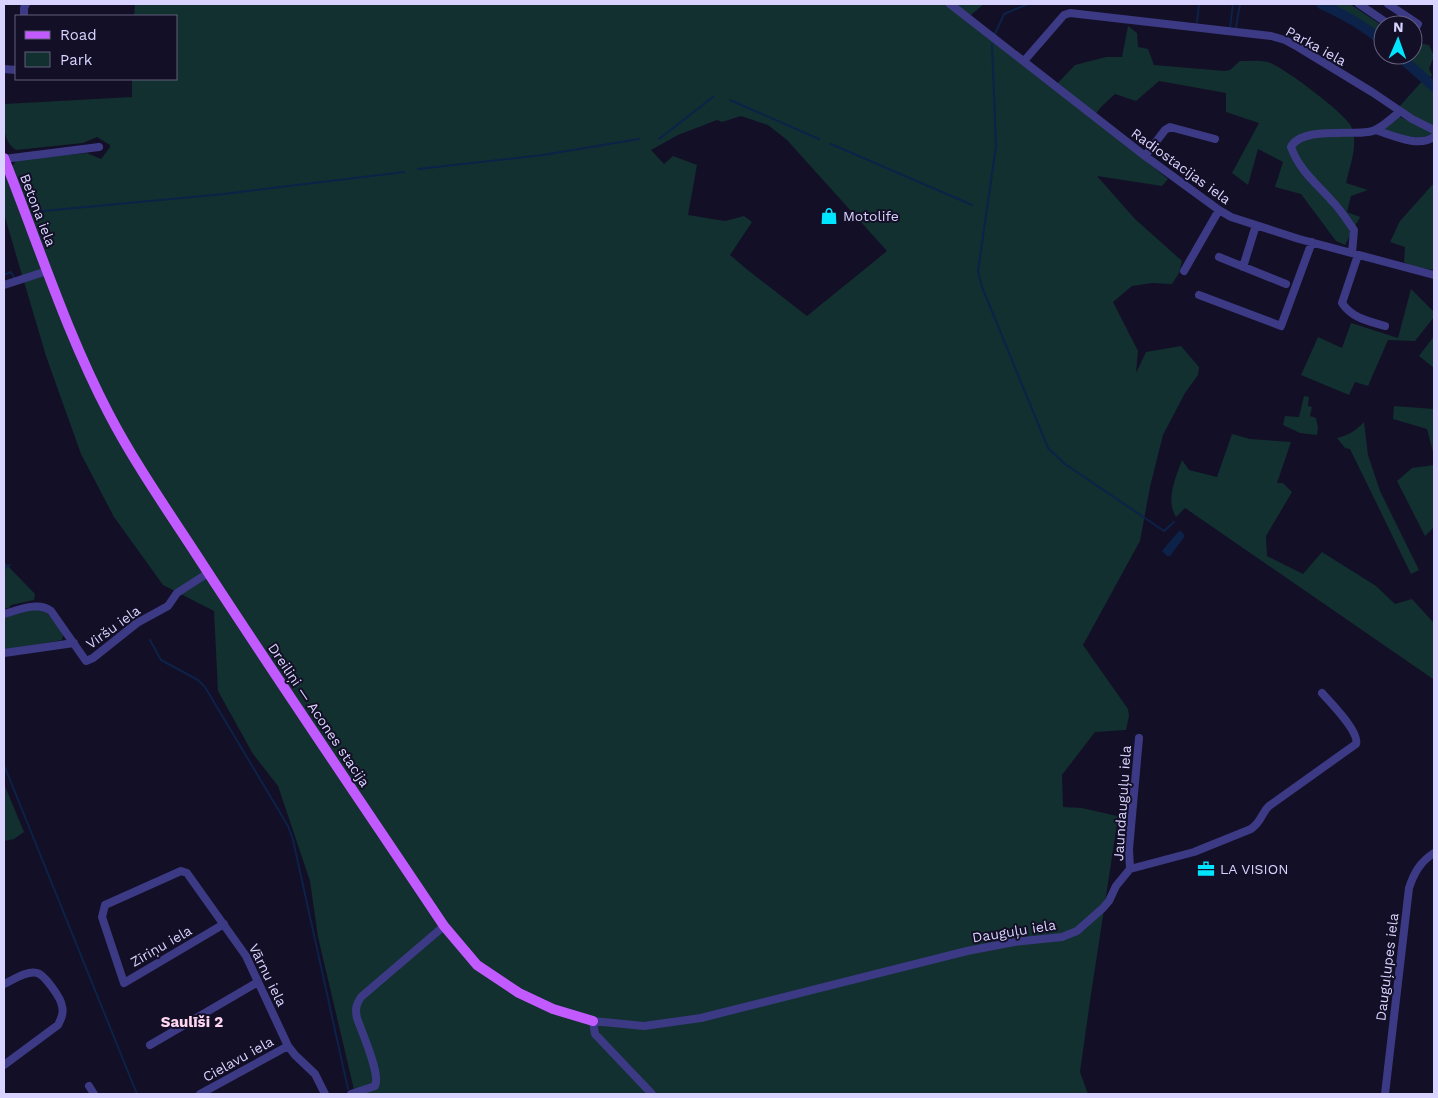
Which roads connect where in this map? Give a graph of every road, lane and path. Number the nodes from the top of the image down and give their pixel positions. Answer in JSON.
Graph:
{"nodes":[{"id":1,"x":950,"y":4,"type":"edge"},
{"id":2,"x":1359,"y":4,"type":"edge"},
{"id":3,"x":1388,"y":4,"type":"edge"},
{"id":4,"x":1375,"y":15,"type":"edge"},
{"id":5,"x":1404,"y":15,"type":"edge"},
{"id":6,"x":1024,"y":61,"type":"junction"},
{"id":7,"x":1399,"y":110,"type":"junction"},
{"id":8,"x":1375,"y":130,"type":"junction"},
{"id":9,"x":1434,"y":130,"type":"edge"},
{"id":10,"x":1434,"y":136,"type":"edge"},
{"id":11,"x":1215,"y":139,"type":"dead end"},
{"id":12,"x":99,"y":147,"type":"dead end"},
{"id":13,"x":1145,"y":156,"type":"junction"},
{"id":14,"x":4,"y":158,"type":"edge"},
{"id":15,"x":1219,"y":210,"type":"junction"},
{"id":16,"x":1256,"y":225,"type":"junction"},
{"id":17,"x":1312,"y":242,"type":"junction"},
{"id":18,"x":1355,"y":254,"type":"junction"},
{"id":19,"x":1219,"y":257,"type":"dead end"},
{"id":20,"x":1243,"y":267,"type":"junction"},
{"id":21,"x":47,"y":271,"type":"junction"},
{"id":22,"x":1184,"y":271,"type":"dead end"},
{"id":23,"x":1434,"y":275,"type":"edge"},
{"id":24,"x":4,"y":284,"type":"edge"},
{"id":25,"x":1286,"y":284,"type":"dead end"},
{"id":26,"x":1199,"y":295,"type":"dead end"},
{"id":27,"x":1385,"y":326,"type":"dead end"},
{"id":28,"x":208,"y":573,"type":"junction"},
{"id":29,"x":4,"y":614,"type":"edge"},
{"id":30,"x":74,"y":643,"type":"junction"},
{"id":31,"x":4,"y":654,"type":"edge"},
{"id":32,"x":1322,"y":693,"type":"dead end"},
{"id":33,"x":1140,"y":738,"type":"dead end"},
{"id":34,"x":1434,"y":853,"type":"edge"},
{"id":35,"x":1130,"y":869,"type":"junction"},
{"id":36,"x":181,"y":871,"type":"joint"},
{"id":37,"x":224,"y":924,"type":"junction"},
{"id":38,"x":444,"y":926,"type":"junction"},
{"id":39,"x":258,"y":982,"type":"junction"},
{"id":40,"x":4,"y":984,"type":"edge"},
{"id":41,"x":593,"y":1021,"type":"junction"},
{"id":42,"x":150,"y":1046,"type":"dead end"},
{"id":43,"x":288,"y":1046,"type":"junction"},
{"id":44,"x":4,"y":1065,"type":"edge"},
{"id":45,"x":88,"y":1086,"type":"dead end"},
{"id":46,"x":94,"y":1094,"type":"edge"},
{"id":47,"x":200,"y":1094,"type":"edge"},
{"id":48,"x":325,"y":1094,"type":"edge"},
{"id":49,"x":351,"y":1094,"type":"edge"},
{"id":50,"x":652,"y":1094,"type":"edge"},
{"id":51,"x":1384,"y":1094,"type":"edge"}],
"edges":[{"from":1,"to":6,"type":"street","name":"Radiostacijas iela"},
{"from":2,"to":4,"type":"street"},
{"from":3,"to":5,"type":"street"},
{"from":6,"to":7,"type":"street","name":"Parka iela"},
{"from":6,"to":13,"type":"street","name":"Radiostacijas iela"},
{"from":7,"to":8,"type":"street"},
{"from":7,"to":9,"type":"street"},
{"from":8,"to":10,"type":"street"},
{"from":8,"to":18,"type":"street"},
{"from":11,"to":13,"type":"street"},
{"from":12,"to":14,"type":"street"},
{"from":13,"to":15,"type":"street","name":"Radiostacijas iela"},
{"from":14,"to":21,"type":"main road","name":"Betona iela"},
{"from":15,"to":16,"type":"street","name":"Radiostacijas iela"},
{"from":15,"to":22,"type":"street"},
{"from":16,"to":17,"type":"street","name":"Radiostacijas iela"},
{"from":16,"to":20,"type":"street"},
{"from":17,"to":18,"type":"street","name":"Radiostacijas iela"},
{"from":17,"to":26,"type":"street"},
{"from":18,"to":23,"type":"street","name":"Radiostacijas iela"},
{"from":18,"to":27,"type":"street"},
{"from":19,"to":20,"type":"street"},
{"from":20,"to":25,"type":"street"},
{"from":21,"to":24,"type":"street"},
{"from":21,"to":28,"type":"main road","name":"Dreiliņi — Acones stacija"},
{"from":28,"to":30,"type":"street","name":"Viršu iela"},
{"from":28,"to":38,"type":"main road","name":"Dreiliņi — Acones stacija"},
{"from":29,"to":30,"type":"street","name":"Viršu iela"},
{"from":30,"to":31,"type":"street"},
{"from":32,"to":35,"type":"street"},
{"from":33,"to":35,"type":"street","name":"Jaundauguļu iela"},
{"from":34,"to":51,"type":"street","name":"Dauguļupes iela"},
{"from":35,"to":41,"type":"street","name":"Dauguļu iela"},
{"from":36,"to":37,"type":"street","name":"Vārnu iela"},
{"from":36,"to":37,"type":"street","name":"Zīriņu iela"},
{"from":37,"to":39,"type":"street","name":"Vārnu iela"},
{"from":38,"to":41,"type":"main road","name":"Dreiliņi — Acones stacija"},
{"from":38,"to":49,"type":"street"},
{"from":39,"to":42,"type":"street"},
{"from":39,"to":43,"type":"street","name":"Vārnu iela"},
{"from":40,"to":44,"type":"street"},
{"from":41,"to":50,"type":"street"},
{"from":43,"to":47,"type":"street","name":"Cielavu iela"},
{"from":43,"to":48,"type":"street","name":"Vārnu iela"},
{"from":45,"to":46,"type":"street"}]}
